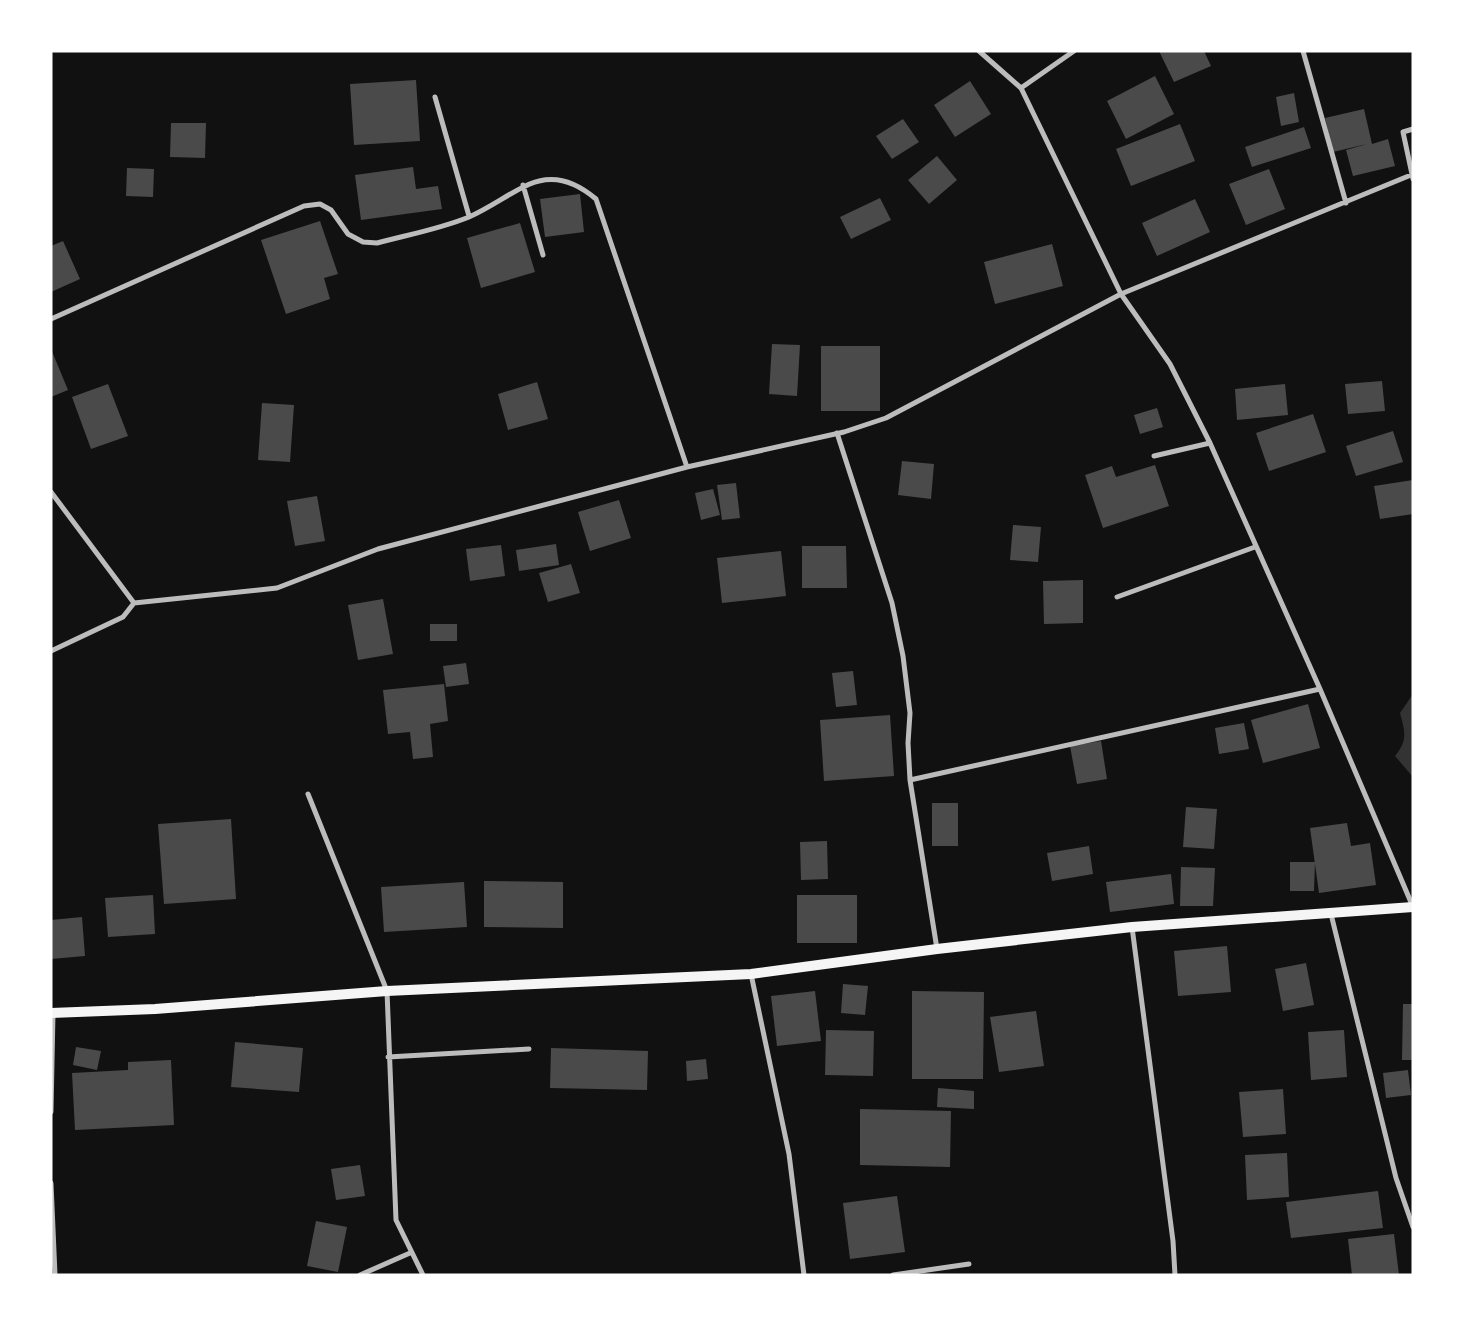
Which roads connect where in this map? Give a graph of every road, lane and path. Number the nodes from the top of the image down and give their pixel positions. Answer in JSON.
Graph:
{"nodes":[{"id":1,"x":979,"y":51,"type":"edge"},
{"id":2,"x":1074,"y":51,"type":"edge"},
{"id":3,"x":1303,"y":51,"type":"edge"},
{"id":4,"x":1020,"y":88,"type":"junction"},
{"id":5,"x":435,"y":97,"type":"dead end"},
{"id":6,"x":1413,"y":129,"type":"edge"},
{"id":7,"x":1412,"y":177,"type":"edge"},
{"id":8,"x":523,"y":186,"type":"junction"},
{"id":9,"x":1346,"y":203,"type":"junction"},
{"id":10,"x":469,"y":216,"type":"junction"},
{"id":11,"x":542,"y":255,"type":"dead end"},
{"id":12,"x":1121,"y":294,"type":"junction"},
{"id":13,"x":51,"y":319,"type":"edge"},
{"id":14,"x":837,"y":432,"type":"junction"},
{"id":15,"x":1210,"y":444,"type":"junction"},
{"id":16,"x":1154,"y":456,"type":"dead end"},
{"id":17,"x":687,"y":466,"type":"junction"},
{"id":18,"x":51,"y":492,"type":"edge"},
{"id":19,"x":1255,"y":547,"type":"junction"},
{"id":20,"x":1117,"y":596,"type":"dead end"},
{"id":21,"x":134,"y":603,"type":"junction"},
{"id":22,"x":51,"y":651,"type":"edge"},
{"id":23,"x":1320,"y":689,"type":"junction"},
{"id":24,"x":910,"y":780,"type":"junction"},
{"id":25,"x":308,"y":794,"type":"dead end"},
{"id":26,"x":1413,"y":907,"type":"edge"},
{"id":27,"x":1330,"y":914,"type":"junction"},
{"id":28,"x":1132,"y":927,"type":"junction"},
{"id":29,"x":937,"y":949,"type":"junction"},
{"id":30,"x":751,"y":974,"type":"junction"},
{"id":31,"x":387,"y":991,"type":"junction"},
{"id":32,"x":52,"y":1013,"type":"edge"},
{"id":33,"x":529,"y":1049,"type":"dead end"},
{"id":34,"x":388,"y":1057,"type":"junction"},
{"id":35,"x":51,"y":1112,"type":"edge"},
{"id":36,"x":51,"y":1184,"type":"edge"},
{"id":37,"x":1413,"y":1227,"type":"edge"},
{"id":38,"x":410,"y":1253,"type":"junction"},
{"id":39,"x":969,"y":1264,"type":"dead end"},
{"id":40,"x":55,"y":1275,"type":"edge"},
{"id":41,"x":360,"y":1275,"type":"edge"},
{"id":42,"x":423,"y":1275,"type":"edge"},
{"id":43,"x":804,"y":1275,"type":"edge"},
{"id":44,"x":893,"y":1275,"type":"edge"},
{"id":45,"x":1175,"y":1275,"type":"edge"}],
"edges":[{"from":1,"to":4,"type":"street"},
{"from":2,"to":4,"type":"street"},
{"from":3,"to":9,"type":"street"},
{"from":4,"to":12,"type":"street"},
{"from":5,"to":10,"type":"street"},
{"from":6,"to":7,"type":"street"},
{"from":7,"to":9,"type":"street"},
{"from":8,"to":10,"type":"street"},
{"from":8,"to":11,"type":"street"},
{"from":8,"to":17,"type":"street"},
{"from":9,"to":12,"type":"street"},
{"from":10,"to":13,"type":"street"},
{"from":12,"to":14,"type":"street"},
{"from":12,"to":15,"type":"street"},
{"from":14,"to":17,"type":"street"},
{"from":14,"to":24,"type":"street"},
{"from":15,"to":16,"type":"street"},
{"from":15,"to":19,"type":"street"},
{"from":17,"to":21,"type":"street"},
{"from":18,"to":21,"type":"street"},
{"from":19,"to":20,"type":"street"},
{"from":19,"to":23,"type":"street"},
{"from":21,"to":22,"type":"street"},
{"from":23,"to":24,"type":"street"},
{"from":23,"to":26,"type":"street"},
{"from":24,"to":29,"type":"street"},
{"from":25,"to":31,"type":"street"},
{"from":26,"to":27,"type":"main road"},
{"from":27,"to":28,"type":"main road"},
{"from":27,"to":37,"type":"street"},
{"from":28,"to":29,"type":"main road"},
{"from":28,"to":45,"type":"street"},
{"from":29,"to":30,"type":"main road"},
{"from":30,"to":31,"type":"main road"},
{"from":30,"to":43,"type":"street"},
{"from":31,"to":32,"type":"main road"},
{"from":31,"to":34,"type":"street"},
{"from":32,"to":35,"type":"street"},
{"from":33,"to":34,"type":"street"},
{"from":34,"to":38,"type":"street"},
{"from":36,"to":40,"type":"street"},
{"from":38,"to":41,"type":"street"},
{"from":38,"to":42,"type":"street"},
{"from":39,"to":44,"type":"street"}]}
